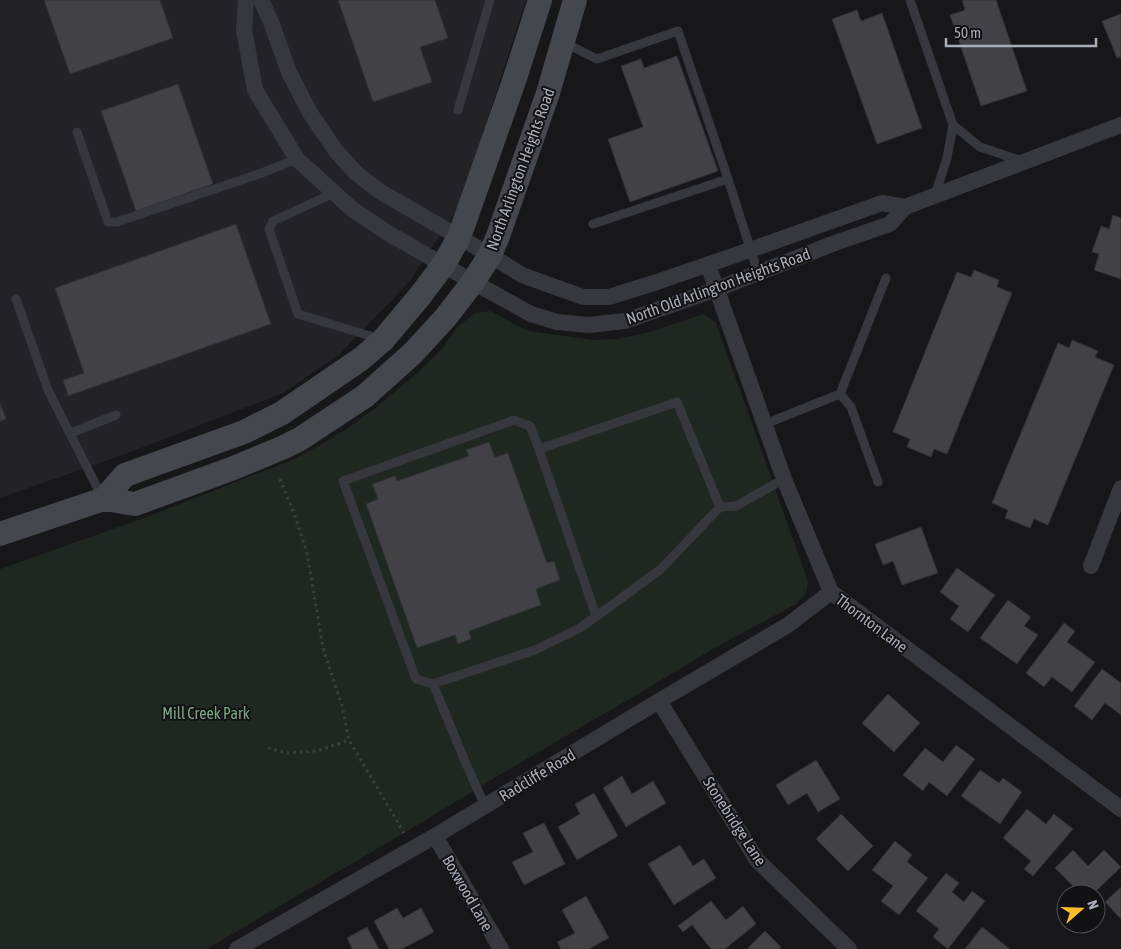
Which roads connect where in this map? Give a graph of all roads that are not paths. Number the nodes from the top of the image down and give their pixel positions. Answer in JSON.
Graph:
{"nodes":[{"id":1,"x":246,"y":0,"type":"edge"},
{"id":2,"x":261,"y":0,"type":"edge"},
{"id":3,"x":490,"y":0,"type":"edge"},
{"id":4,"x":540,"y":0,"type":"edge"},
{"id":5,"x":575,"y":0,"type":"edge"},
{"id":6,"x":910,"y":0,"type":"edge"},
{"id":7,"x":563,"y":42,"type":"junction"},
{"id":8,"x":458,"y":110,"type":"dead end"},
{"id":9,"x":953,"y":124,"type":"junction"},
{"id":10,"x":1121,"y":125,"type":"edge"},
{"id":11,"x":77,"y":132,"type":"dead end"},
{"id":12,"x":297,"y":159,"type":"junction"},
{"id":13,"x":1025,"y":162,"type":"junction"},
{"id":14,"x":728,"y":179,"type":"junction"},
{"id":15,"x":334,"y":193,"type":"junction"},
{"id":16,"x":935,"y":195,"type":"junction"},
{"id":17,"x":905,"y":207,"type":"junction"},
{"id":18,"x":593,"y":224,"type":"dead end"},
{"id":19,"x":458,"y":237,"type":"junction"},
{"id":20,"x":750,"y":250,"type":"junction"},
{"id":21,"x":490,"y":255,"type":"junction"},
{"id":22,"x":444,"y":264,"type":"junction"},
{"id":23,"x":708,"y":265,"type":"junction"},
{"id":24,"x":758,"y":274,"type":"junction"},
{"id":25,"x":886,"y":278,"type":"dead end"},
{"id":26,"x":473,"y":282,"type":"junction"},
{"id":27,"x":718,"y":290,"type":"junction"},
{"id":28,"x":16,"y":299,"type":"dead end"},
{"id":29,"x":383,"y":340,"type":"junction"},
{"id":30,"x":840,"y":394,"type":"junction"},
{"id":31,"x":116,"y":415,"type":"dead end"},
{"id":32,"x":764,"y":424,"type":"junction"},
{"id":33,"x":70,"y":433,"type":"junction"},
{"id":34,"x":539,"y":448,"type":"junction"},
{"id":35,"x":784,"y":479,"type":"junction"},
{"id":36,"x":878,"y":482,"type":"dead end"},
{"id":37,"x":1121,"y":488,"type":"edge"},
{"id":38,"x":104,"y":499,"type":"junction"},
{"id":39,"x":720,"y":506,"type":"junction"},
{"id":40,"x":0,"y":534,"type":"edge"},
{"id":41,"x":1091,"y":566,"type":"dead end"},
{"id":42,"x":831,"y":592,"type":"junction"},
{"id":43,"x":596,"y":616,"type":"junction"},
{"id":44,"x":433,"y":684,"type":"junction"},
{"id":45,"x":660,"y":701,"type":"junction"},
{"id":46,"x":486,"y":806,"type":"junction"},
{"id":47,"x":1121,"y":809,"type":"edge"},
{"id":48,"x":435,"y":836,"type":"junction"},
{"id":49,"x":238,"y":949,"type":"edge"},
{"id":50,"x":501,"y":949,"type":"edge"},
{"id":51,"x":849,"y":949,"type":"edge"}],
"edges":[{"from":1,"to":12,"type":"street","name":"North Old Arlington Heights Road"},
{"from":2,"to":19,"type":"street","name":"North Old Arlington Heights Road"},
{"from":3,"to":8,"type":"lane"},
{"from":4,"to":19,"type":"main road","name":"North Arlington Heights Road"},
{"from":5,"to":7,"type":"main road","name":"North Arlington Heights Road"},
{"from":6,"to":9,"type":"lane"},
{"from":7,"to":14,"type":"lane"},
{"from":7,"to":21,"type":"main road","name":"North Arlington Heights Road"},
{"from":9,"to":13,"type":"lane"},
{"from":9,"to":16,"type":"lane"},
{"from":10,"to":13,"type":"street","name":"North Old Arlington Heights Road"},
{"from":11,"to":12,"type":"lane"},
{"from":12,"to":15,"type":"street","name":"North Old Arlington Heights Road"},
{"from":13,"to":16,"type":"street","name":"North Old Arlington Heights Road"},
{"from":14,"to":18,"type":"lane"},
{"from":14,"to":20,"type":"lane"},
{"from":15,"to":22,"type":"street","name":"North Old Arlington Heights Road"},
{"from":15,"to":29,"type":"lane"},
{"from":16,"to":17,"type":"street","name":"North Old Arlington Heights Road"},
{"from":17,"to":20,"type":"street","name":"North Old Arlington Heights Road"},
{"from":17,"to":24,"type":"street","name":"North Old Arlington Heights Road"},
{"from":19,"to":21,"type":"street","name":"North Old Arlington Heights Road"},
{"from":19,"to":22,"type":"main road","name":"North Arlington Heights Road"},
{"from":20,"to":23,"type":"street","name":"North Old Arlington Heights Road"},
{"from":20,"to":24,"type":"lane"},
{"from":21,"to":23,"type":"street","name":"North Old Arlington Heights Road"},
{"from":21,"to":26,"type":"main road","name":"North Arlington Heights Road"},
{"from":22,"to":26,"type":"street","name":"North Old Arlington Heights Road"},
{"from":22,"to":29,"type":"main road","name":"North Arlington Heights Road"},
{"from":23,"to":27,"type":"street","name":"Thornton Lane"},
{"from":24,"to":27,"type":"street","name":"North Old Arlington Heights Road"},
{"from":25,"to":30,"type":"lane"},
{"from":26,"to":27,"type":"street","name":"North Old Arlington Heights Road"},
{"from":26,"to":38,"type":"main road","name":"North Arlington Heights Road"},
{"from":27,"to":32,"type":"street","name":"Thornton Lane"},
{"from":28,"to":33,"type":"lane"},
{"from":29,"to":38,"type":"main road","name":"North Arlington Heights Road"},
{"from":30,"to":32,"type":"lane"},
{"from":30,"to":36,"type":"lane"},
{"from":31,"to":33,"type":"lane"},
{"from":32,"to":35,"type":"street","name":"Thornton Lane"},
{"from":33,"to":38,"type":"lane"},
{"from":34,"to":39,"type":"lane"},
{"from":34,"to":43,"type":"lane"},
{"from":34,"to":44,"type":"lane"},
{"from":35,"to":39,"type":"lane"},
{"from":35,"to":42,"type":"street","name":"Thornton Lane"},
{"from":37,"to":41,"type":"street"},
{"from":38,"to":40,"type":"main road","name":"North Arlington Heights Road"},
{"from":39,"to":43,"type":"lane"},
{"from":42,"to":45,"type":"street","name":"Radcliffe Road"},
{"from":42,"to":47,"type":"street","name":"Thornton Lane"},
{"from":43,"to":44,"type":"lane"},
{"from":44,"to":46,"type":"lane"},
{"from":45,"to":46,"type":"street","name":"Radcliffe Road"},
{"from":45,"to":51,"type":"street","name":"Stonebridge Lane"},
{"from":46,"to":48,"type":"street","name":"Radcliffe Road"},
{"from":48,"to":49,"type":"street","name":"Radcliffe Road"},
{"from":48,"to":50,"type":"street","name":"Boxwood Lane"}]}
